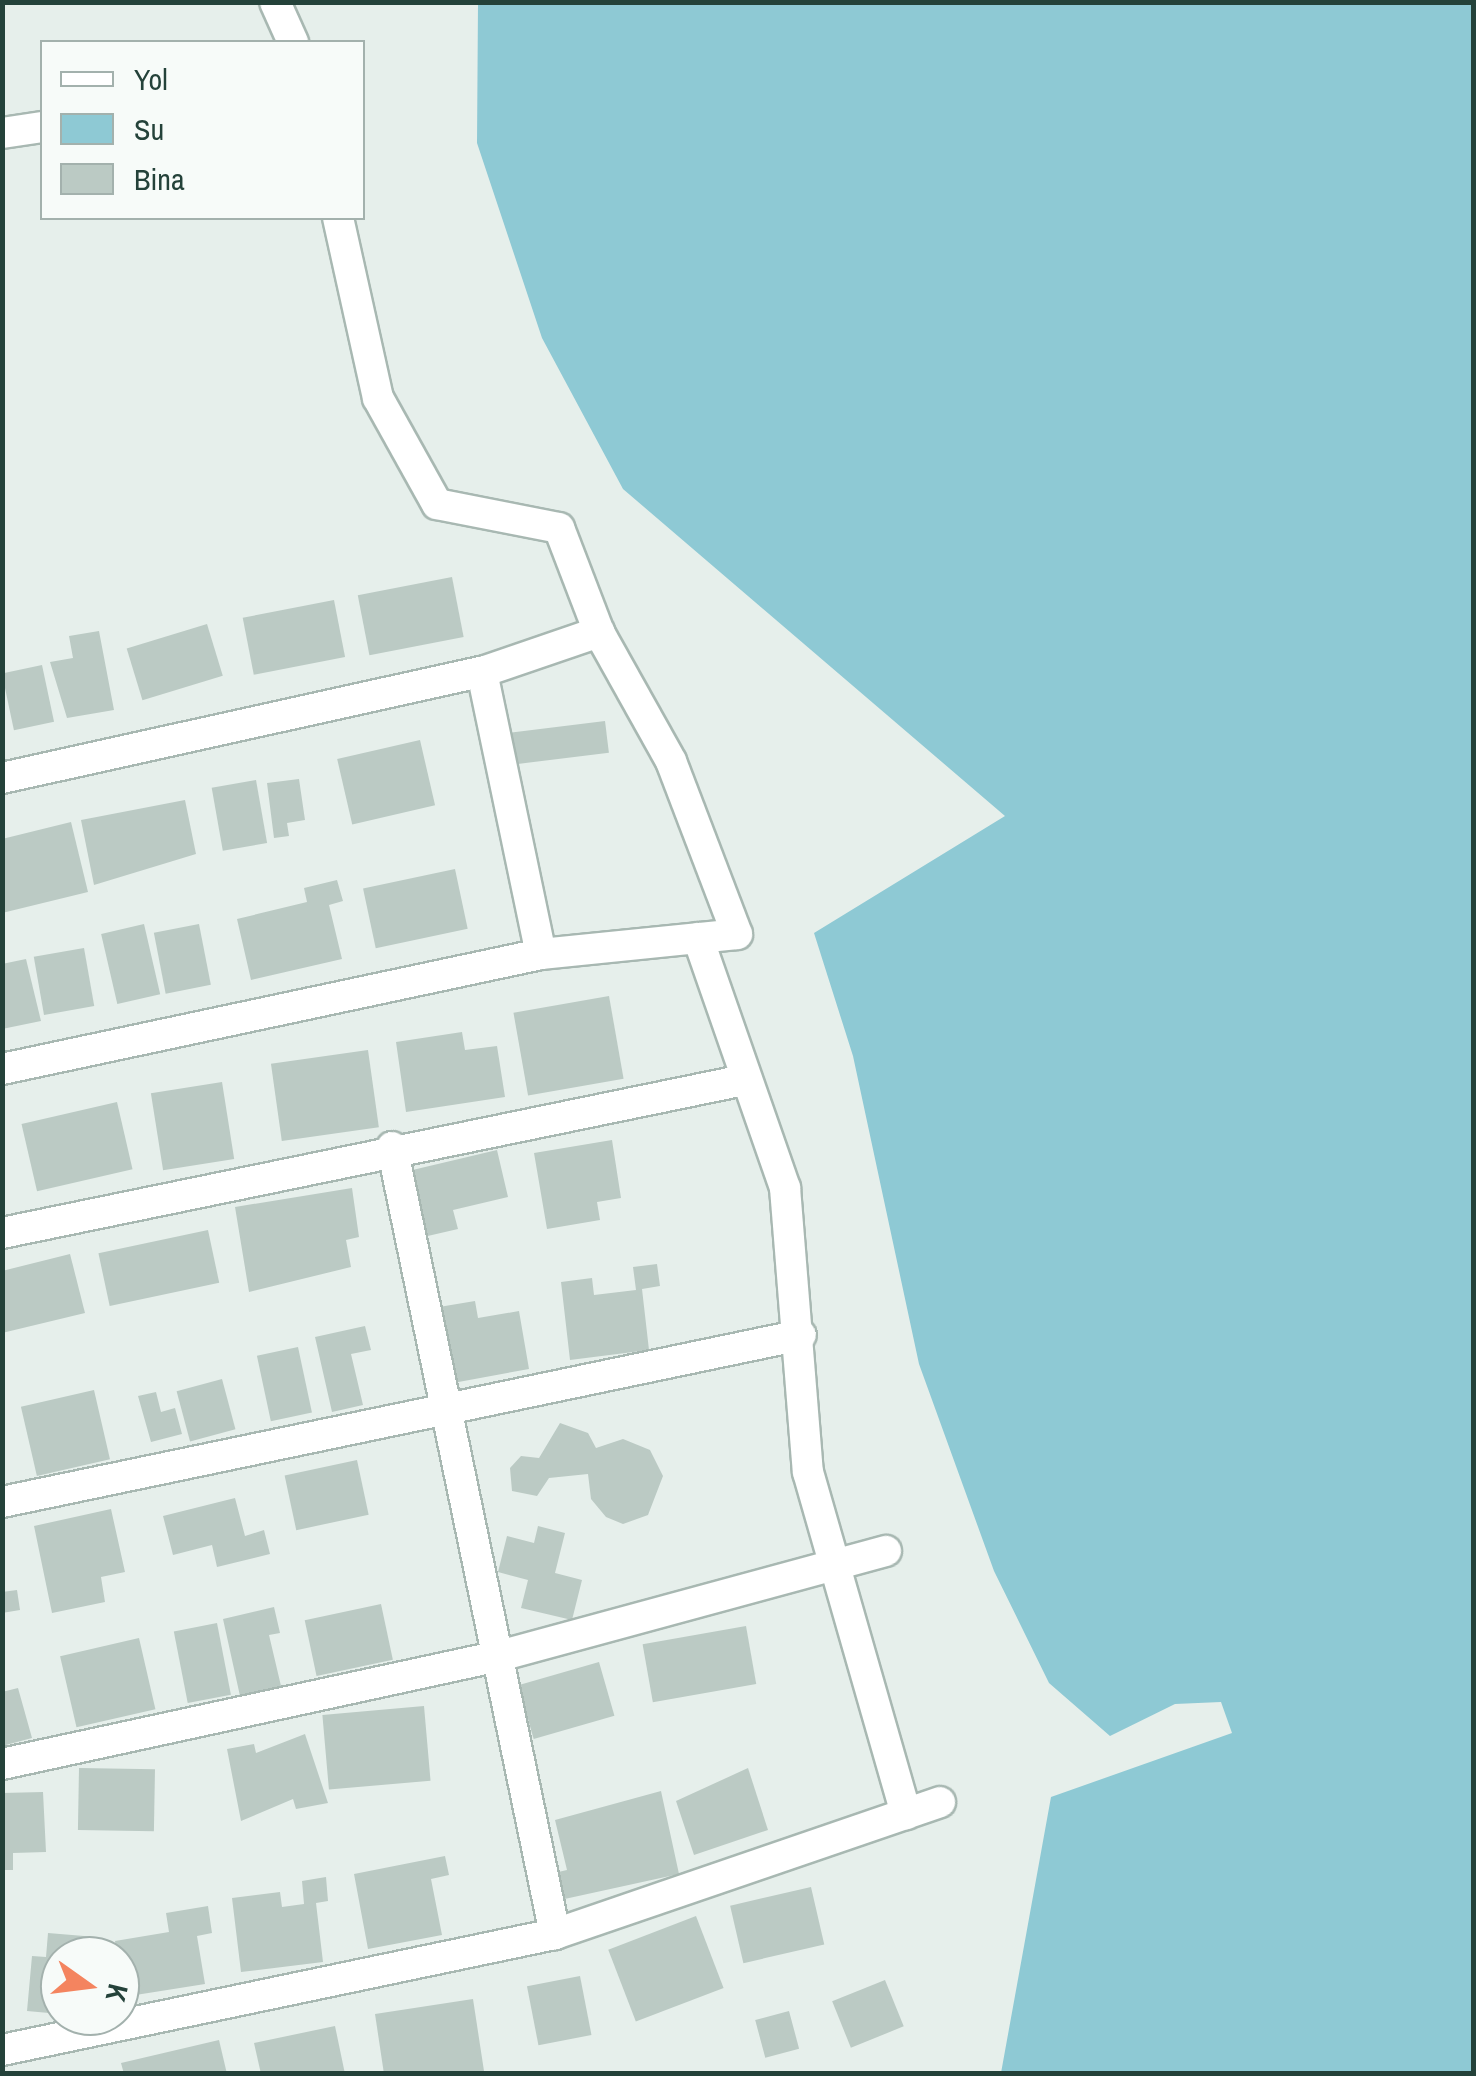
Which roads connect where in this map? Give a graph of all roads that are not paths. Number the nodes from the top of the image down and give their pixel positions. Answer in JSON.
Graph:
{"nodes":[{"id":1,"x":275,"y":2,"type":"edge"},
{"id":2,"x":291,"y":40,"type":"edge"},
{"id":3,"x":40,"y":127,"type":"edge"},
{"id":4,"x":2,"y":132,"type":"edge"},
{"id":5,"x":338,"y":220,"type":"edge"},
{"id":6,"x":599,"y":632,"type":"junction"},
{"id":7,"x":482,"y":672,"type":"junction"},
{"id":8,"x":2,"y":778,"type":"edge"},
{"id":9,"x":698,"y":938,"type":"junction"},
{"id":10,"x":541,"y":954,"type":"junction"},
{"id":11,"x":2,"y":1069,"type":"edge"},
{"id":12,"x":744,"y":1080,"type":"junction"},
{"id":13,"x":392,"y":1148,"type":"junction"},
{"id":14,"x":2,"y":1233,"type":"edge"},
{"id":15,"x":802,"y":1335,"type":"junction"},
{"id":16,"x":446,"y":1409,"type":"junction"},
{"id":17,"x":2,"y":1502,"type":"edge"},
{"id":18,"x":886,"y":1551,"type":"dead end"},
{"id":19,"x":830,"y":1566,"type":"junction"},
{"id":20,"x":499,"y":1656,"type":"junction"},
{"id":21,"x":2,"y":1764,"type":"edge"},
{"id":22,"x":940,"y":1802,"type":"dead end"},
{"id":23,"x":906,"y":1814,"type":"junction"},
{"id":24,"x":555,"y":1934,"type":"junction"},
{"id":25,"x":2,"y":2050,"type":"edge"}],
"edges":[{"from":1,"to":2,"type":"street"},
{"from":3,"to":4,"type":"street"},
{"from":5,"to":6,"type":"street"},
{"from":6,"to":7,"type":"street"},
{"from":6,"to":9,"type":"street"},
{"from":7,"to":8,"type":"street"},
{"from":7,"to":10,"type":"street"},
{"from":9,"to":10,"type":"street"},
{"from":9,"to":12,"type":"street"},
{"from":10,"to":11,"type":"street"},
{"from":12,"to":13,"type":"street"},
{"from":12,"to":15,"type":"street"},
{"from":13,"to":14,"type":"street"},
{"from":13,"to":16,"type":"street"},
{"from":15,"to":16,"type":"street"},
{"from":15,"to":19,"type":"street"},
{"from":16,"to":17,"type":"street"},
{"from":16,"to":20,"type":"street"},
{"from":18,"to":19,"type":"street"},
{"from":19,"to":20,"type":"street"},
{"from":19,"to":23,"type":"street"},
{"from":20,"to":21,"type":"street"},
{"from":20,"to":24,"type":"street"},
{"from":22,"to":23,"type":"street"},
{"from":23,"to":24,"type":"street"},
{"from":24,"to":25,"type":"street"}]}
